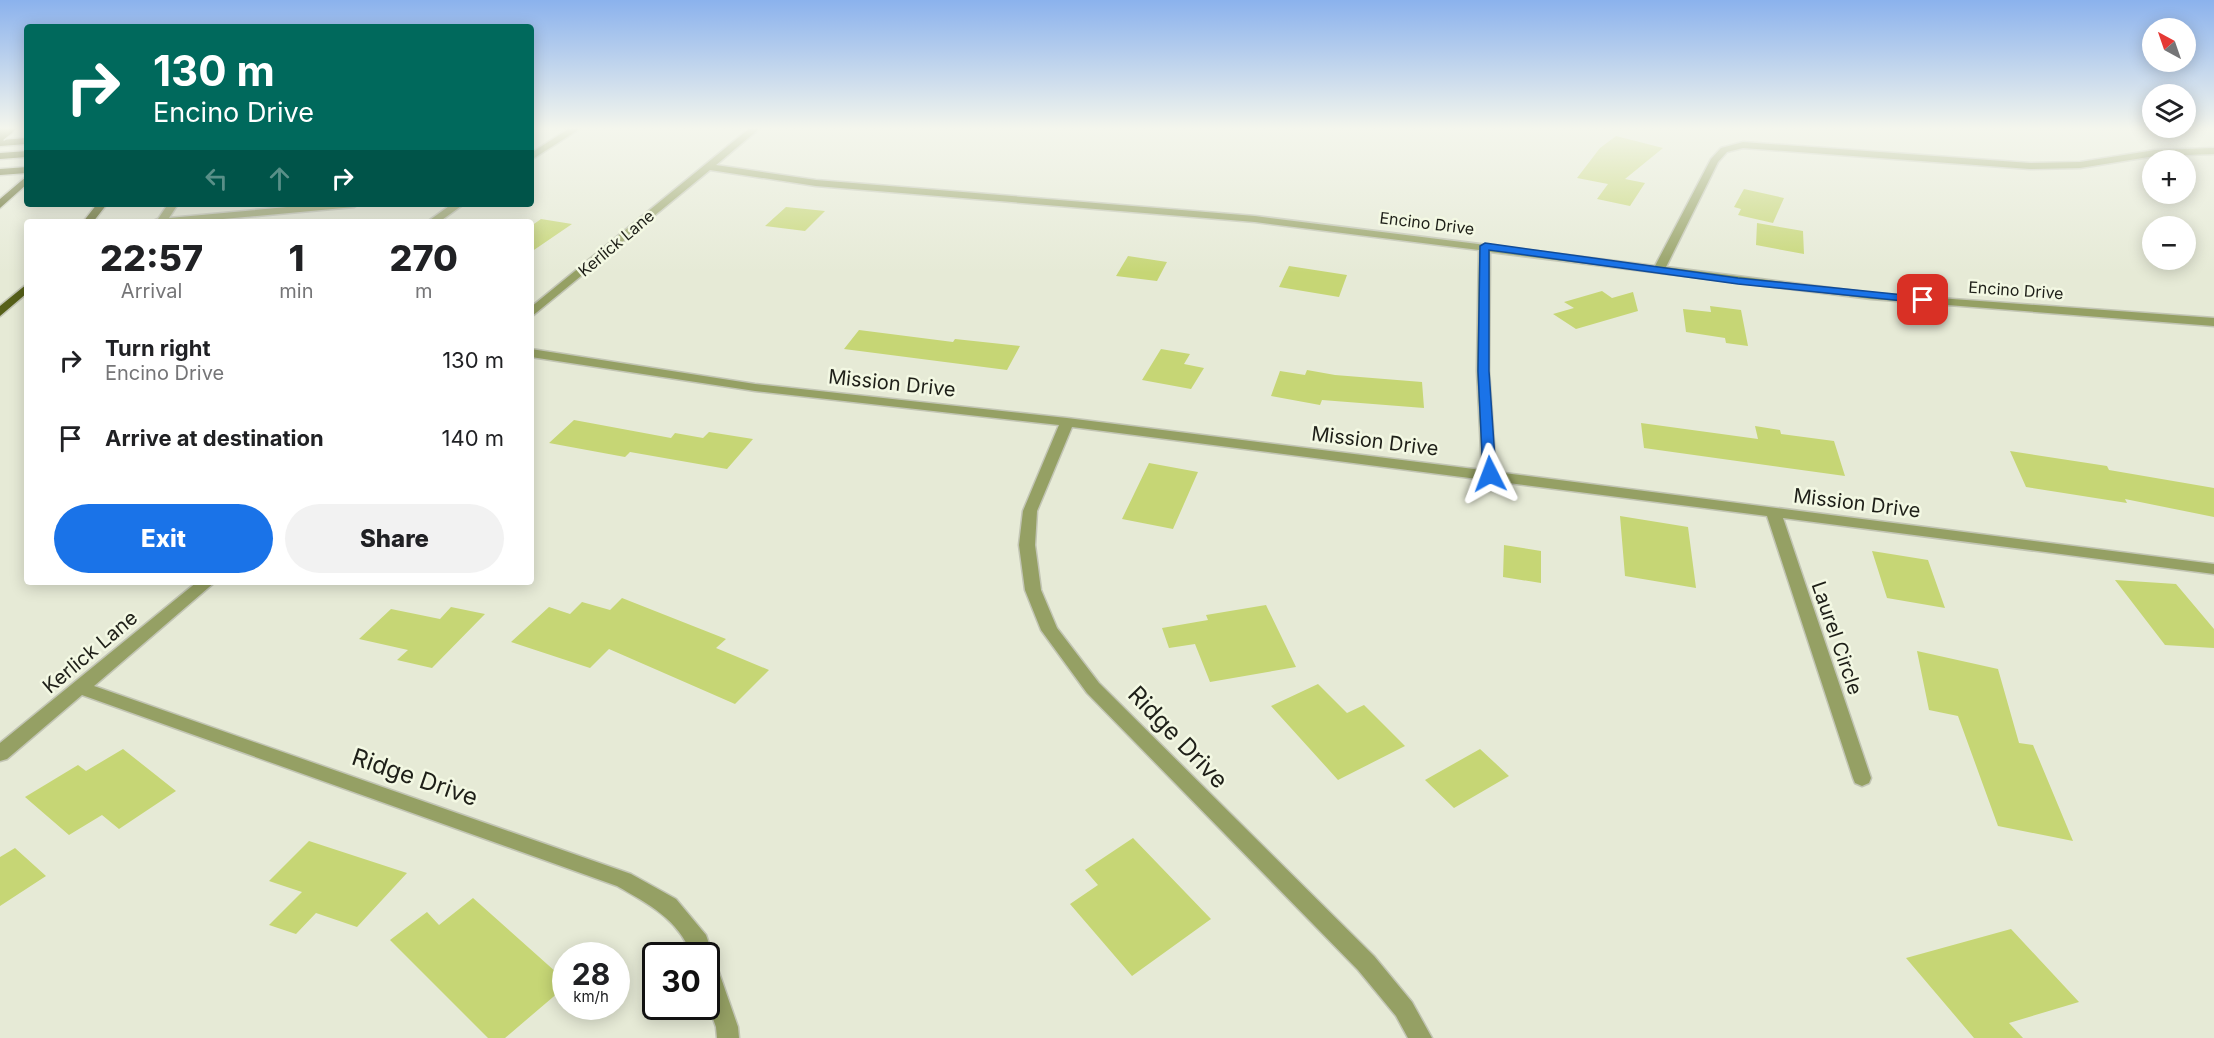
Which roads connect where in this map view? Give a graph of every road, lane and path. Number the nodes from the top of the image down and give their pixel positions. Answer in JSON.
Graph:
{"nodes":[{"id":1,"x":696,"y":176,"type":"edge"},
{"id":2,"x":771,"y":176,"type":"edge"},
{"id":3,"x":1706,"y":176,"type":"edge"},
{"id":4,"x":24,"y":182,"type":"edge"},
{"id":5,"x":0,"y":205,"type":"edge"},
{"id":6,"x":100,"y":207,"type":"edge"},
{"id":7,"x":286,"y":207,"type":"edge"},
{"id":8,"x":454,"y":207,"type":"edge"},
{"id":9,"x":90,"y":219,"type":"edge"},
{"id":10,"x":190,"y":219,"type":"edge"},
{"id":11,"x":436,"y":219,"type":"edge"},
{"id":12,"x":1485,"y":246,"type":"junction"},
{"id":13,"x":1659,"y":269,"type":"junction"},
{"id":14,"x":24,"y":290,"type":"edge"},
{"id":15,"x":534,"y":311,"type":"edge"},
{"id":16,"x":0,"y":312,"type":"edge"},
{"id":17,"x":2214,"y":322,"type":"edge"},
{"id":18,"x":534,"y":353,"type":"edge"},
{"id":19,"x":1067,"y":422,"type":"junction"},
{"id":20,"x":1490,"y":474,"type":"junction"},
{"id":21,"x":1773,"y":511,"type":"junction"},
{"id":22,"x":2214,"y":569,"type":"edge"},
{"id":23,"x":203,"y":585,"type":"edge"},
{"id":24,"x":81,"y":688,"type":"junction"},
{"id":25,"x":0,"y":754,"type":"edge"},
{"id":26,"x":1862,"y":778,"type":"dead end"},
{"id":27,"x":698,"y":942,"type":"edge"},
{"id":28,"x":720,"y":1006,"type":"edge"},
{"id":29,"x":728,"y":1038,"type":"edge"},
{"id":30,"x":1421,"y":1038,"type":"edge"}],
"edges":[{"from":1,"to":15,"type":"street","name":"Kerlick Lane"},
{"from":2,"to":12,"type":"street","name":"Encino Drive"},
{"from":3,"to":13,"type":"street"},
{"from":4,"to":5,"type":"main road"},
{"from":6,"to":9,"type":"main road"},
{"from":7,"to":10,"type":"street"},
{"from":8,"to":11,"type":"street"},
{"from":12,"to":13,"type":"street","name":"Encino Drive"},
{"from":12,"to":20,"type":"street"},
{"from":13,"to":17,"type":"street","name":"Encino Drive"},
{"from":14,"to":16,"type":"main road"},
{"from":18,"to":19,"type":"street","name":"Mission Drive"},
{"from":19,"to":20,"type":"street","name":"Mission Drive"},
{"from":19,"to":30,"type":"street","name":"Ridge Drive"},
{"from":20,"to":21,"type":"street","name":"Mission Drive"},
{"from":21,"to":22,"type":"street","name":"Mission Drive"},
{"from":21,"to":26,"type":"street","name":"Laurel Circle"},
{"from":23,"to":24,"type":"street","name":"Kerlick Lane"},
{"from":24,"to":25,"type":"street","name":"Kerlick Lane"},
{"from":24,"to":27,"type":"street","name":"Ridge Drive"},
{"from":28,"to":29,"type":"street"}]}
